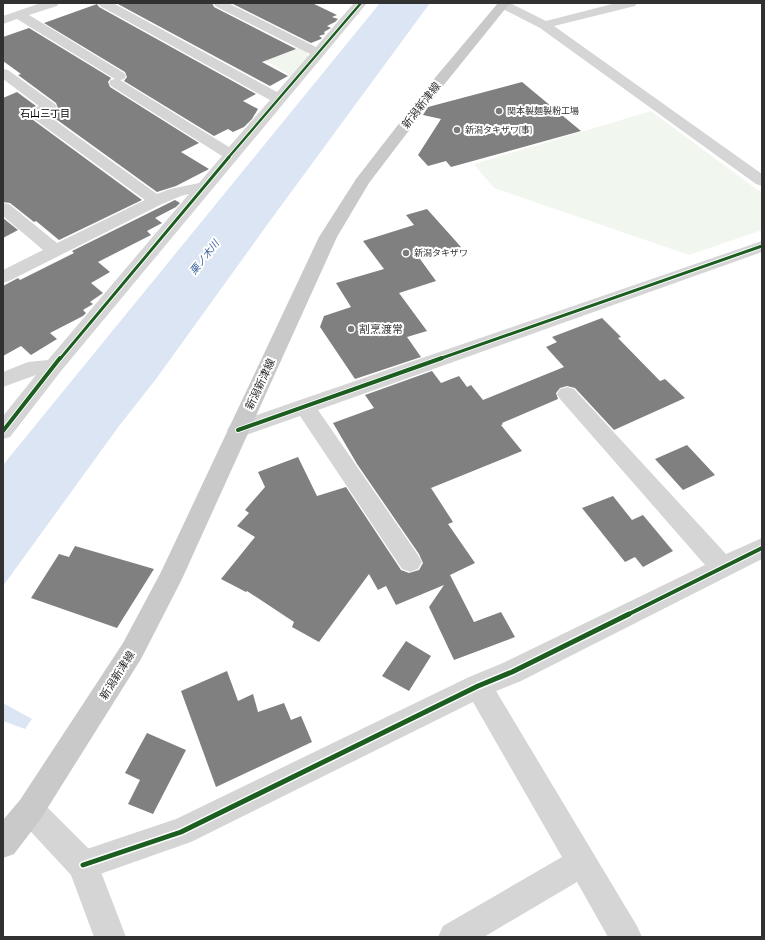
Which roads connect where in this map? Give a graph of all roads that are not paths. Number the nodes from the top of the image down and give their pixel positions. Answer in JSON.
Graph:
{"nodes":[{"id":1,"x":53,"y":3,"type":"edge"},
{"id":2,"x":104,"y":3,"type":"edge"},
{"id":3,"x":218,"y":3,"type":"edge"},
{"id":4,"x":503,"y":3,"type":"edge"},
{"id":5,"x":631,"y":3,"type":"edge"},
{"id":6,"x":356,"y":4,"type":"edge"},
{"id":7,"x":9,"y":16,"type":"edge"},
{"id":8,"x":544,"y":25,"type":"junction"},
{"id":9,"x":318,"y":53,"type":"junction"},
{"id":10,"x":3,"y":73,"type":"edge"},
{"id":11,"x":279,"y":99,"type":"junction"},
{"id":12,"x":231,"y":155,"type":"junction"},
{"id":13,"x":762,"y":181,"type":"edge"},
{"id":14,"x":206,"y":186,"type":"junction"},
{"id":15,"x":156,"y":201,"type":"junction"},
{"id":16,"x":3,"y":208,"type":"edge"},
{"id":17,"x":762,"y":246,"type":"edge"},
{"id":18,"x":54,"y":251,"type":"junction"},
{"id":19,"x":3,"y":277,"type":"edge"},
{"id":20,"x":54,"y":366,"type":"junction"},
{"id":21,"x":3,"y":380,"type":"edge"},
{"id":22,"x":567,"y":394,"type":"dead end"},
{"id":23,"x":304,"y":406,"type":"junction"},
{"id":24,"x":3,"y":430,"type":"edge"},
{"id":25,"x":238,"y":430,"type":"junction"},
{"id":26,"x":762,"y":548,"type":"edge"},
{"id":27,"x":410,"y":562,"type":"dead end"},
{"id":28,"x":723,"y":568,"type":"junction"},
{"id":29,"x":478,"y":686,"type":"junction"},
{"id":30,"x":30,"y":810,"type":"junction"},
{"id":31,"x":3,"y":843,"type":"edge"},
{"id":32,"x":582,"y":862,"type":"junction"},
{"id":33,"x":83,"y":864,"type":"junction"},
{"id":34,"x":110,"y":937,"type":"edge"},
{"id":35,"x":454,"y":937,"type":"edge"},
{"id":36,"x":626,"y":937,"type":"edge"}],
"edges":[{"from":1,"to":7,"type":"street"},
{"from":2,"to":11,"type":"street"},
{"from":3,"to":9,"type":"street"},
{"from":4,"to":8,"type":"street"},
{"from":4,"to":25,"type":"main road","name":"新潟新津線"},
{"from":5,"to":8,"type":"street"},
{"from":6,"to":9,"type":"street"},
{"from":7,"to":12,"type":"street"},
{"from":8,"to":13,"type":"street"},
{"from":9,"to":11,"type":"street"},
{"from":10,"to":15,"type":"street"},
{"from":11,"to":12,"type":"street"},
{"from":12,"to":14,"type":"street"},
{"from":14,"to":15,"type":"street"},
{"from":14,"to":20,"type":"street"},
{"from":15,"to":18,"type":"street"},
{"from":16,"to":18,"type":"street"},
{"from":17,"to":23,"type":"street"},
{"from":18,"to":19,"type":"street"},
{"from":20,"to":21,"type":"street"},
{"from":20,"to":24,"type":"street"},
{"from":22,"to":28,"type":"street"},
{"from":23,"to":25,"type":"street"},
{"from":23,"to":27,"type":"street"},
{"from":25,"to":30,"type":"main road","name":"新潟新津線"},
{"from":26,"to":28,"type":"street"},
{"from":28,"to":29,"type":"street"},
{"from":29,"to":32,"type":"street"},
{"from":29,"to":33,"type":"street"},
{"from":30,"to":31,"type":"main road","name":"新潟新津線"},
{"from":30,"to":33,"type":"street"},
{"from":32,"to":35,"type":"street"},
{"from":32,"to":36,"type":"street"},
{"from":33,"to":34,"type":"street"}]}
